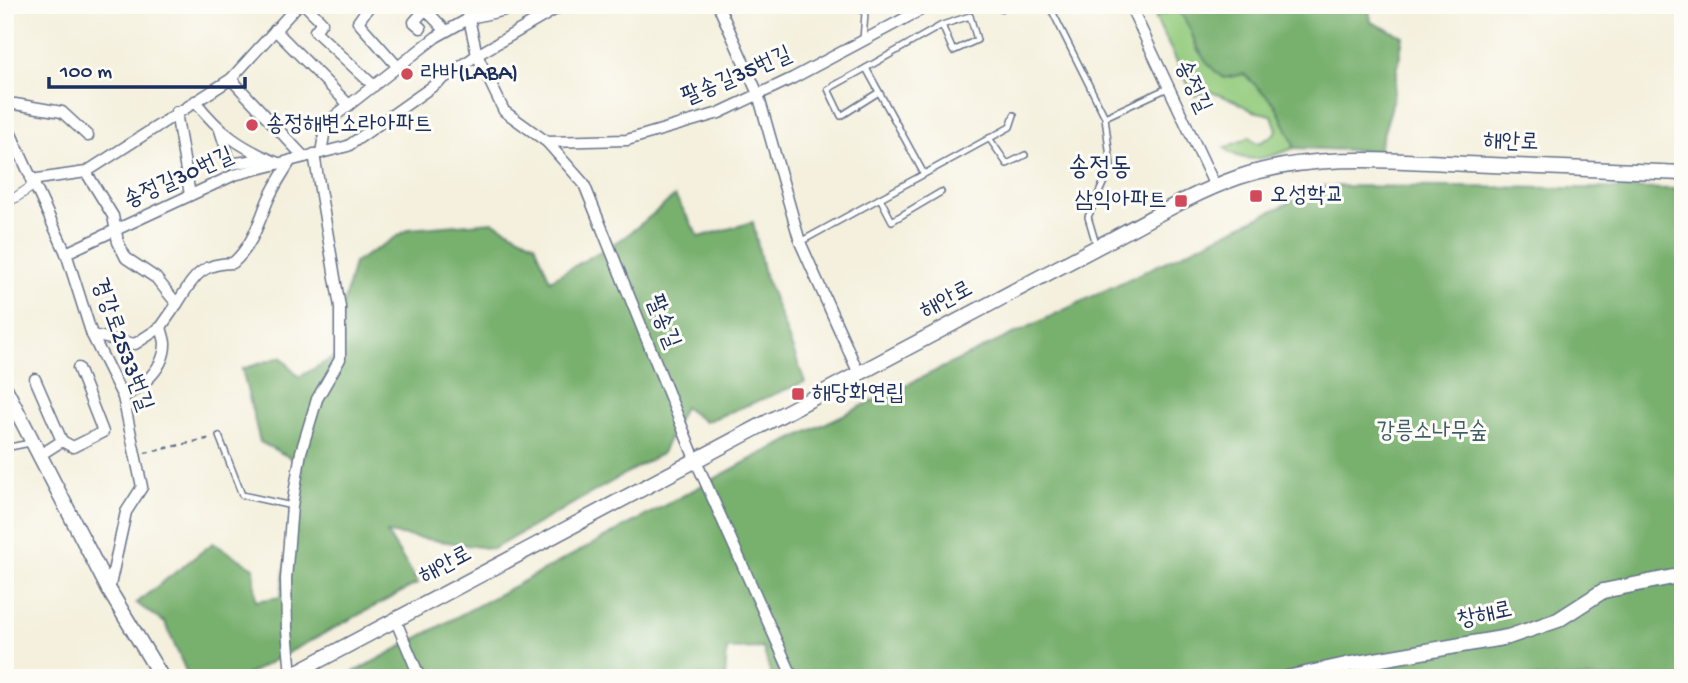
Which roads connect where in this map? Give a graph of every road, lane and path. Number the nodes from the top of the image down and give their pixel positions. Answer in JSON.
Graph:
{"nodes":[{"id":1,"x":298,"y":5,"type":"edge"},
{"id":2,"x":305,"y":5,"type":"edge"},
{"id":3,"x":370,"y":5,"type":"edge"},
{"id":4,"x":466,"y":5,"type":"edge"},
{"id":5,"x":510,"y":5,"type":"edge"},
{"id":6,"x":563,"y":5,"type":"edge"},
{"id":7,"x":718,"y":5,"type":"edge"},
{"id":8,"x":856,"y":5,"type":"edge"},
{"id":9,"x":930,"y":5,"type":"edge"},
{"id":10,"x":1009,"y":5,"type":"edge"},
{"id":11,"x":1049,"y":5,"type":"edge"},
{"id":12,"x":1130,"y":5,"type":"edge"},
{"id":13,"x":427,"y":7,"type":"edge"},
{"id":14,"x":1001,"y":9,"type":"dead end"},
{"id":15,"x":470,"y":18,"type":"junction"},
{"id":16,"x":942,"y":25,"type":"junction"},
{"id":17,"x":421,"y":28,"type":"dead end"},
{"id":18,"x":275,"y":30,"type":"junction"},
{"id":19,"x":446,"y":31,"type":"junction"},
{"id":20,"x":863,"y":40,"type":"junction"},
{"id":21,"x":477,"y":55,"type":"junction"},
{"id":22,"x":398,"y":67,"type":"junction"},
{"id":23,"x":866,"y":68,"type":"junction"},
{"id":24,"x":231,"y":79,"type":"junction"},
{"id":25,"x":374,"y":86,"type":"junction"},
{"id":26,"x":1170,"y":87,"type":"junction"},
{"id":27,"x":879,"y":92,"type":"junction"},
{"id":28,"x":758,"y":94,"type":"junction"},
{"id":29,"x":195,"y":101,"type":"junction"},
{"id":30,"x":5,"y":105,"type":"edge"},
{"id":31,"x":349,"y":105,"type":"junction"},
{"id":32,"x":176,"y":112,"type":"junction"},
{"id":33,"x":1014,"y":115,"type":"dead end"},
{"id":34,"x":1105,"y":117,"type":"junction"},
{"id":35,"x":5,"y":121,"type":"edge"},
{"id":36,"x":220,"y":130,"type":"junction"},
{"id":37,"x":88,"y":136,"type":"dead end"},
{"id":38,"x":989,"y":138,"type":"junction"},
{"id":39,"x":547,"y":142,"type":"junction"},
{"id":40,"x":313,"y":155,"type":"junction"},
{"id":41,"x":1025,"y":155,"type":"dead end"},
{"id":42,"x":266,"y":158,"type":"junction"},
{"id":43,"x":291,"y":160,"type":"junction"},
{"id":44,"x":278,"y":163,"type":"junction"},
{"id":45,"x":86,"y":172,"type":"junction"},
{"id":46,"x":1683,"y":173,"type":"edge"},
{"id":47,"x":924,"y":174,"type":"junction"},
{"id":48,"x":32,"y":183,"type":"junction"},
{"id":49,"x":1215,"y":186,"type":"junction"},
{"id":50,"x":941,"y":192,"type":"dead end"},
{"id":51,"x":190,"y":195,"type":"junction"},
{"id":52,"x":880,"y":198,"type":"junction"},
{"id":53,"x":5,"y":201,"type":"edge"},
{"id":54,"x":116,"y":229,"type":"junction"},
{"id":55,"x":800,"y":242,"type":"junction"},
{"id":56,"x":1097,"y":247,"type":"junction"},
{"id":57,"x":66,"y":253,"type":"junction"},
{"id":58,"x":177,"y":304,"type":"junction"},
{"id":59,"x":161,"y":327,"type":"junction"},
{"id":60,"x":92,"y":335,"type":"junction"},
{"id":61,"x":78,"y":368,"type":"dead end"},
{"id":62,"x":859,"y":374,"type":"junction"},
{"id":63,"x":35,"y":379,"type":"dead end"},
{"id":64,"x":5,"y":388,"type":"edge"},
{"id":65,"x":123,"y":397,"type":"junction"},
{"id":66,"x":219,"y":436,"type":"joint"},
{"id":67,"x":62,"y":441,"type":"junction"},
{"id":68,"x":5,"y":448,"type":"edge"},
{"id":69,"x":37,"y":449,"type":"junction"},
{"id":70,"x":135,"y":456,"type":"junction"},
{"id":71,"x":695,"y":459,"type":"junction"},
{"id":72,"x":292,"y":506,"type":"junction"},
{"id":73,"x":1683,"y":575,"type":"edge"},
{"id":74,"x":110,"y":590,"type":"junction"},
{"id":75,"x":395,"y":619,"type":"junction"},
{"id":76,"x":290,"y":677,"type":"edge"},
{"id":77,"x":162,"y":678,"type":"edge"},
{"id":78,"x":420,"y":678,"type":"edge"},
{"id":79,"x":793,"y":678,"type":"edge"},
{"id":80,"x":1287,"y":678,"type":"edge"}],
"edges":[{"from":1,"to":18,"type":"street"},
{"from":2,"to":25,"type":"street"},
{"from":3,"to":22,"type":"street"},
{"from":4,"to":15,"type":"street","name":"팔송길"},
{"from":5,"to":15,"type":"street"},
{"from":6,"to":21,"type":"street","name":"송정길30번길"},
{"from":7,"to":28,"type":"street"},
{"from":8,"to":20,"type":"lane"},
{"from":9,"to":20,"type":"street","name":"팔송길35번길"},
{"from":10,"to":14,"type":"lane"},
{"from":11,"to":34,"type":"lane"},
{"from":12,"to":26,"type":"street","name":"송정길"},
{"from":13,"to":17,"type":"street"},
{"from":13,"to":19,"type":"street"},
{"from":15,"to":19,"type":"street"},
{"from":15,"to":21,"type":"street","name":"팔송길"},
{"from":16,"to":16,"type":"lane"},
{"from":16,"to":23,"type":"lane"},
{"from":18,"to":24,"type":"street"},
{"from":18,"to":31,"type":"street"},
{"from":19,"to":22,"type":"street"},
{"from":20,"to":28,"type":"street","name":"팔송길35번길"},
{"from":21,"to":39,"type":"street","name":"팔송길"},
{"from":21,"to":40,"type":"street","name":"송정길30번길"},
{"from":22,"to":25,"type":"street"},
{"from":23,"to":27,"type":"lane"},
{"from":23,"to":27,"type":"lane"},
{"from":24,"to":29,"type":"street"},
{"from":24,"to":40,"type":"street"},
{"from":25,"to":31,"type":"street"},
{"from":26,"to":34,"type":"lane"},
{"from":26,"to":49,"type":"street","name":"송정길"},
{"from":27,"to":47,"type":"lane"},
{"from":28,"to":39,"type":"street","name":"팔송길35번길"},
{"from":28,"to":55,"type":"street"},
{"from":29,"to":32,"type":"street"},
{"from":29,"to":36,"type":"street"},
{"from":30,"to":37,"type":"street"},
{"from":31,"to":40,"type":"street"},
{"from":32,"to":45,"type":"street"},
{"from":32,"to":51,"type":"street"},
{"from":33,"to":38,"type":"lane"},
{"from":34,"to":56,"type":"lane"},
{"from":35,"to":48,"type":"street","name":"경강로2533번길"},
{"from":36,"to":42,"type":"street"},
{"from":36,"to":42,"type":"street"},
{"from":38,"to":41,"type":"lane"},
{"from":38,"to":47,"type":"lane"},
{"from":39,"to":71,"type":"street","name":"팔송길"},
{"from":40,"to":43,"type":"street","name":"송정길30번길"},
{"from":40,"to":72,"type":"street"},
{"from":42,"to":44,"type":"street"},
{"from":43,"to":44,"type":"street","name":"송정길30번길"},
{"from":43,"to":58,"type":"street"},
{"from":44,"to":51,"type":"street","name":"송정길30번길"},
{"from":45,"to":48,"type":"street"},
{"from":45,"to":54,"type":"street"},
{"from":46,"to":49,"type":"street","name":"해안로"},
{"from":47,"to":52,"type":"lane"},
{"from":48,"to":53,"type":"street"},
{"from":48,"to":57,"type":"street","name":"경강로2533번길"},
{"from":49,"to":56,"type":"street","name":"해안로"},
{"from":50,"to":52,"type":"lane"},
{"from":51,"to":54,"type":"street","name":"송정길30번길"},
{"from":52,"to":55,"type":"lane"},
{"from":54,"to":57,"type":"street","name":"송정길30번길"},
{"from":54,"to":58,"type":"street"},
{"from":55,"to":62,"type":"street"},
{"from":56,"to":62,"type":"street","name":"해안로"},
{"from":57,"to":60,"type":"street","name":"경강로2533번길"},
{"from":58,"to":59,"type":"street"},
{"from":59,"to":60,"type":"street"},
{"from":59,"to":65,"type":"street"},
{"from":60,"to":65,"type":"street","name":"경강로2533번길"},
{"from":61,"to":67,"type":"street"},
{"from":62,"to":71,"type":"street","name":"해안로"},
{"from":63,"to":67,"type":"street"},
{"from":64,"to":69,"type":"street"},
{"from":65,"to":70,"type":"street","name":"경강로2533번길"},
{"from":66,"to":70,"type":"path"},
{"from":66,"to":72,"type":"lane"},
{"from":67,"to":69,"type":"street"},
{"from":68,"to":69,"type":"lane"},
{"from":69,"to":74,"type":"street"},
{"from":70,"to":74,"type":"street","name":"경강로2533번길"},
{"from":71,"to":75,"type":"street","name":"해안로"},
{"from":71,"to":79,"type":"street","name":"팔송길"},
{"from":72,"to":76,"type":"street"},
{"from":73,"to":80,"type":"street","name":"창해로"},
{"from":74,"to":77,"type":"street"},
{"from":75,"to":76,"type":"street","name":"해안로"},
{"from":75,"to":78,"type":"street"}]}
